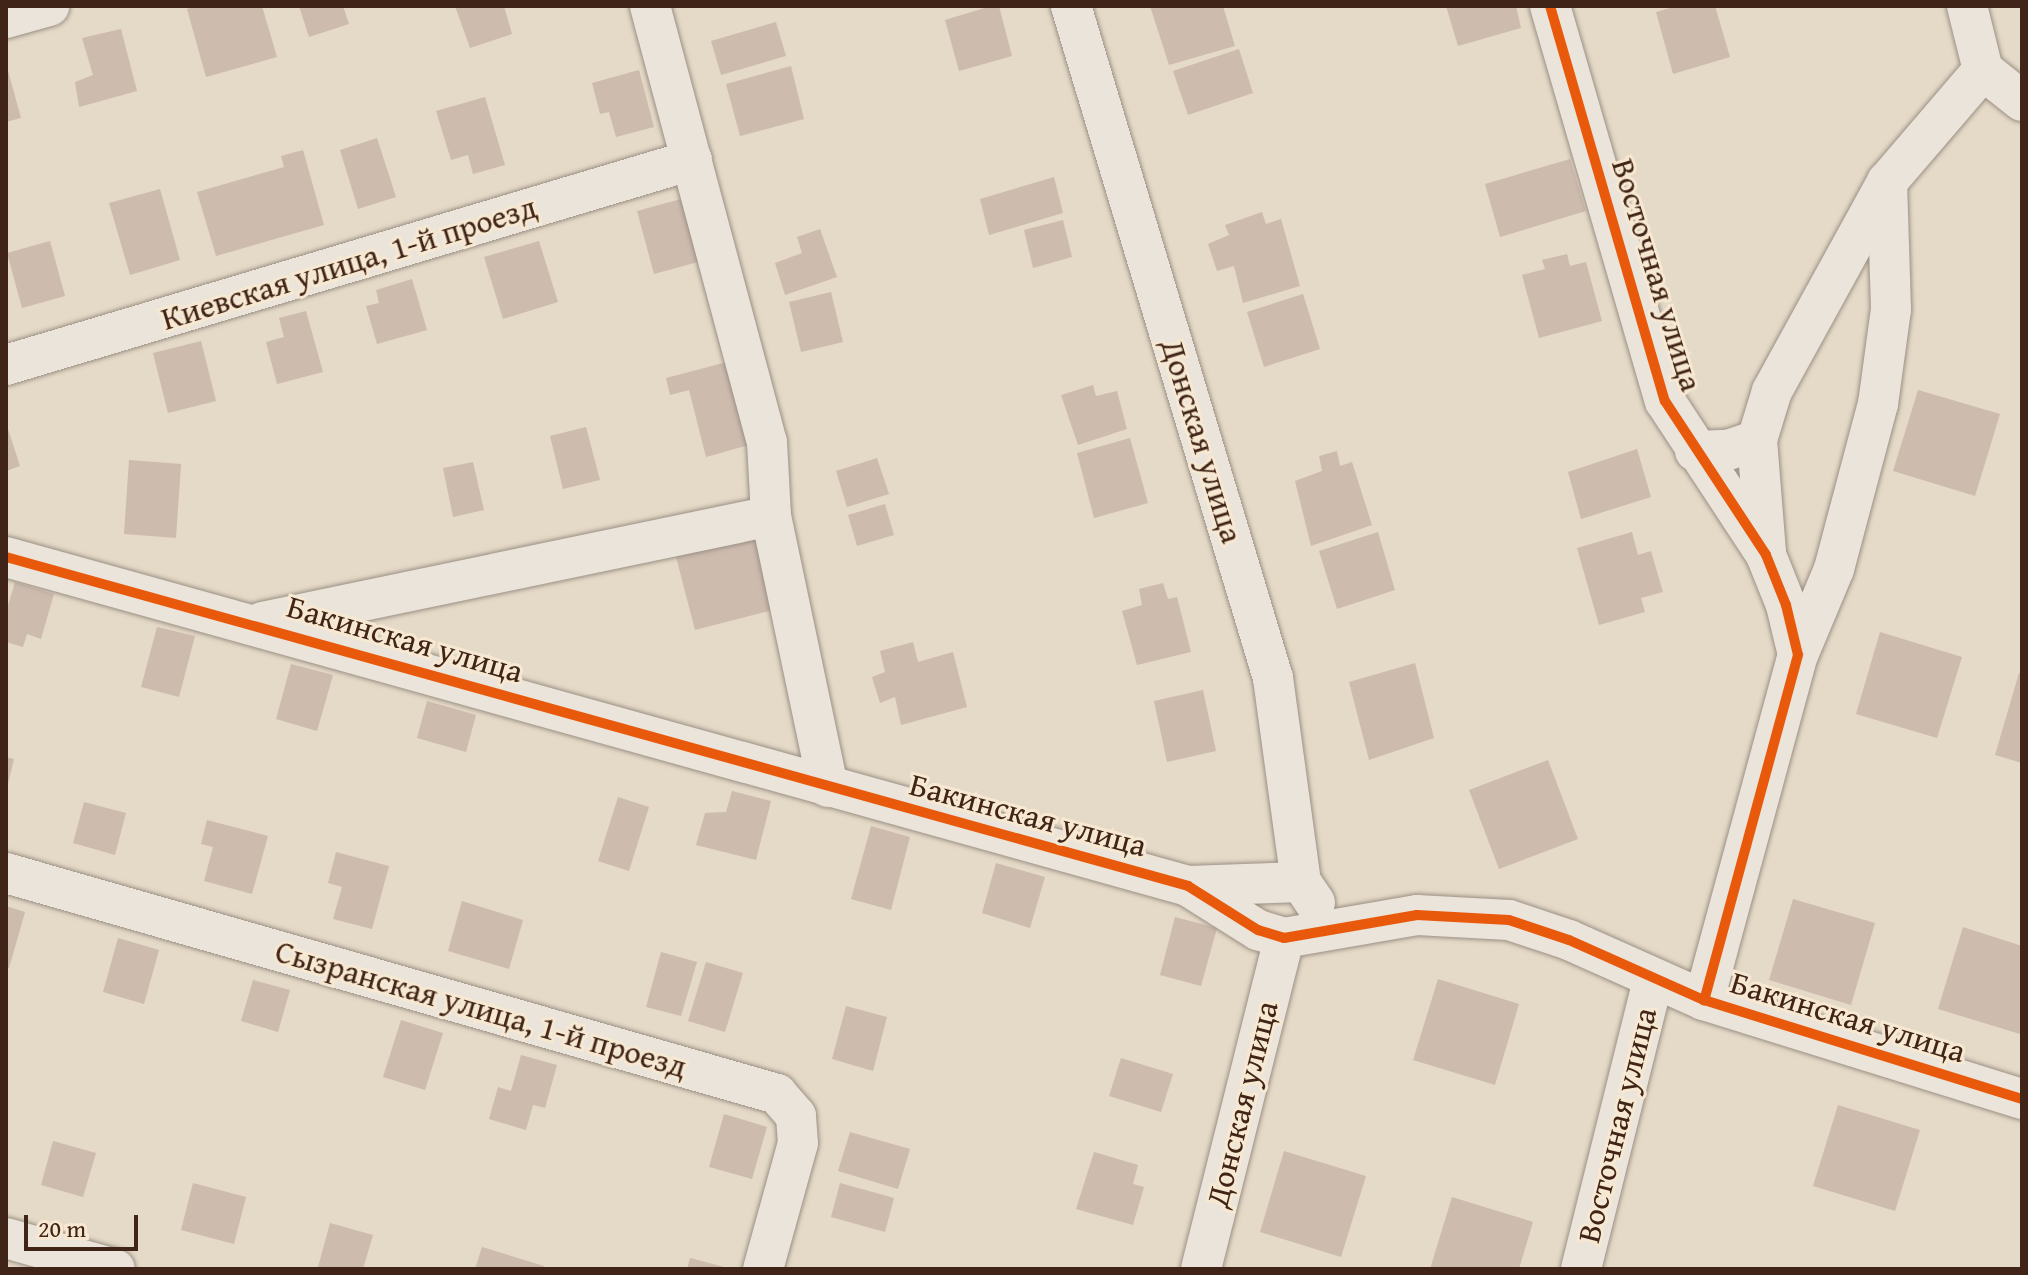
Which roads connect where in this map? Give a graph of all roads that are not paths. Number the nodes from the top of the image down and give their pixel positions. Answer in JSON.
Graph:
{"nodes":[{"id":1,"x":49,"y":6,"type":"edge"},
{"id":2,"x":650,"y":6,"type":"edge"},
{"id":3,"x":1071,"y":6,"type":"edge"},
{"id":4,"x":1550,"y":6,"type":"edge"},
{"id":5,"x":1967,"y":6,"type":"edge"},
{"id":6,"x":6,"y":18,"type":"edge"},
{"id":7,"x":1983,"y":70,"type":"junction"},
{"id":8,"x":2022,"y":101,"type":"edge"},
{"id":9,"x":692,"y":160,"type":"junction"},
{"id":10,"x":1887,"y":182,"type":"junction"},
{"id":11,"x":6,"y":365,"type":"edge"},
{"id":12,"x":1757,"y":440,"type":"junction"},
{"id":13,"x":1695,"y":451,"type":"junction"},
{"id":14,"x":771,"y":516,"type":"junction"},
{"id":15,"x":1766,"y":555,"type":"junction"},
{"id":16,"x":6,"y":557,"type":"edge"},
{"id":17,"x":254,"y":623,"type":"junction"},
{"id":18,"x":1798,"y":655,"type":"junction"},
{"id":19,"x":828,"y":787,"type":"junction"},
{"id":20,"x":6,"y":873,"type":"edge"},
{"id":21,"x":1301,"y":882,"type":"junction"},
{"id":22,"x":1188,"y":886,"type":"junction"},
{"id":23,"x":1333,"y":929,"type":"junction"},
{"id":24,"x":1284,"y":938,"type":"junction"},
{"id":25,"x":1653,"y":981,"type":"junction"},
{"id":26,"x":1704,"y":1000,"type":"junction"},
{"id":27,"x":2022,"y":1099,"type":"edge"},
{"id":28,"x":6,"y":1238,"type":"edge"},
{"id":29,"x":115,"y":1269,"type":"edge"},
{"id":30,"x":763,"y":1269,"type":"edge"},
{"id":31,"x":1201,"y":1269,"type":"edge"},
{"id":32,"x":1581,"y":1269,"type":"edge"}],
"edges":[{"from":1,"to":6,"type":"street"},
{"from":2,"to":9,"type":"street"},
{"from":3,"to":21,"type":"street","name":"Донская улица"},
{"from":4,"to":13,"type":"street","name":"Восточная улица"},
{"from":5,"to":7,"type":"street"},
{"from":7,"to":8,"type":"street"},
{"from":7,"to":10,"type":"street"},
{"from":9,"to":11,"type":"street","name":"Киевская улица, 1-й проезд"},
{"from":9,"to":14,"type":"street"},
{"from":10,"to":12,"type":"street"},
{"from":10,"to":18,"type":"street"},
{"from":12,"to":13,"type":"street"},
{"from":12,"to":15,"type":"street"},
{"from":13,"to":15,"type":"street","name":"Восточная улица"},
{"from":14,"to":17,"type":"street","name":"Бакинская улица"},
{"from":14,"to":19,"type":"street"},
{"from":15,"to":18,"type":"street","name":"Восточная улица"},
{"from":16,"to":17,"type":"street","name":"Бакинская улица"},
{"from":17,"to":19,"type":"street","name":"Бакинская улица"},
{"from":18,"to":26,"type":"street","name":"Восточная улица"},
{"from":19,"to":22,"type":"street","name":"Бакинская улица"},
{"from":20,"to":30,"type":"street","name":"Сызранская улица, 1-й проезд"},
{"from":21,"to":22,"type":"street"},
{"from":21,"to":23,"type":"street"},
{"from":22,"to":24,"type":"street","name":"Бакинская улица"},
{"from":23,"to":24,"type":"street","name":"Бакинская улица"},
{"from":23,"to":25,"type":"street","name":"Бакинская улица"},
{"from":24,"to":31,"type":"street","name":"Донская улица"},
{"from":25,"to":26,"type":"street","name":"Бакинская улица"},
{"from":25,"to":32,"type":"street","name":"Восточная улица"},
{"from":26,"to":27,"type":"street","name":"Бакинская улица"},
{"from":28,"to":29,"type":"street"}]}
